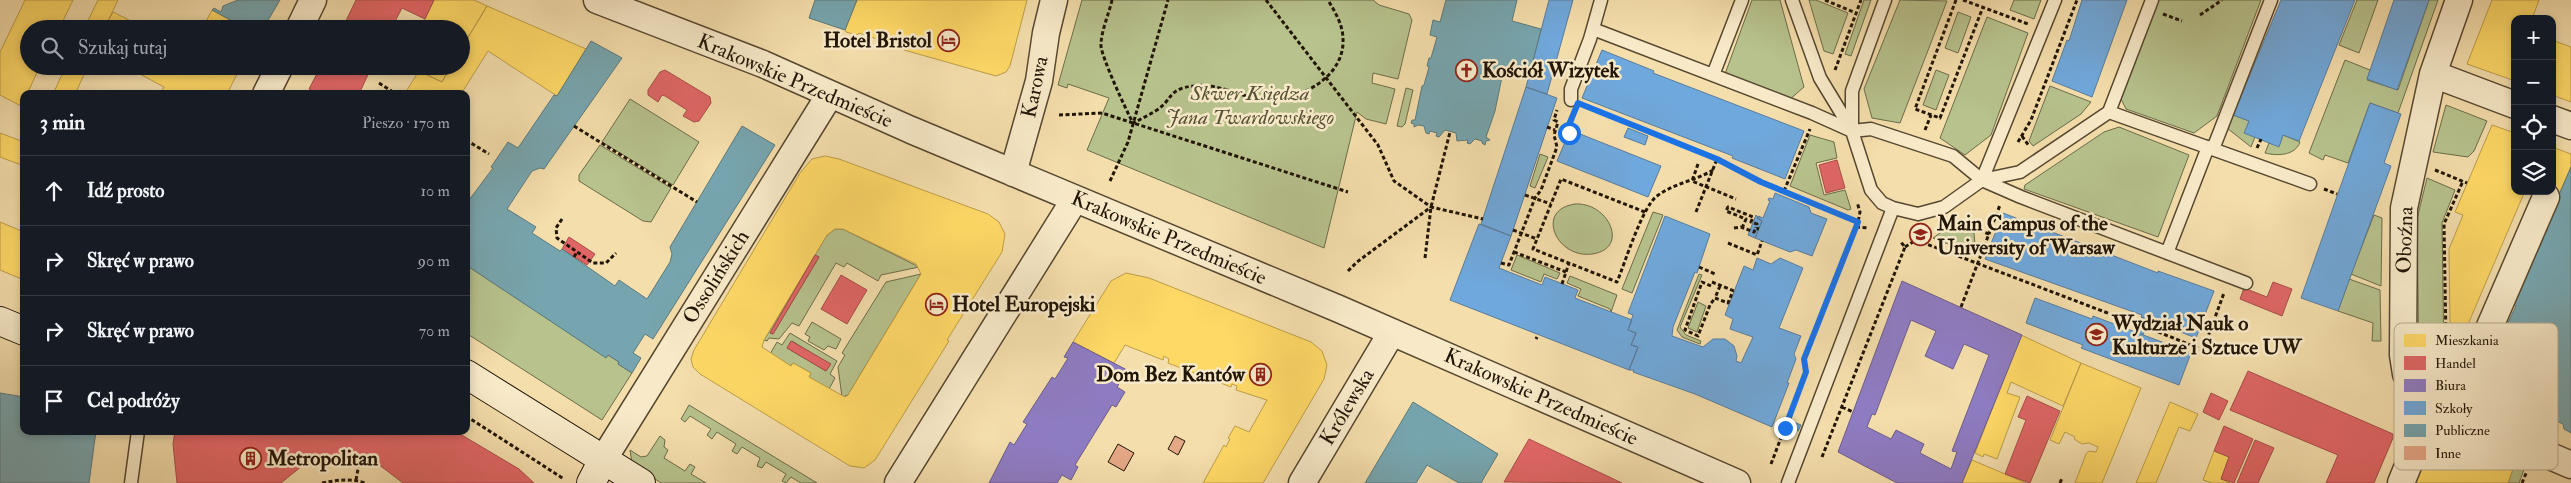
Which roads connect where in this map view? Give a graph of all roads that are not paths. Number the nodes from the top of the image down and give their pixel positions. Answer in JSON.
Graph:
{"nodes":[{"id":1,"x":313,"y":0,"type":"edge"},
{"id":2,"x":597,"y":0,"type":"edge"},
{"id":3,"x":1054,"y":0,"type":"edge"},
{"id":4,"x":1601,"y":0,"type":"edge"},
{"id":5,"x":1742,"y":0,"type":"edge"},
{"id":6,"x":1792,"y":0,"type":"edge"},
{"id":7,"x":1886,"y":0,"type":"edge"},
{"id":8,"x":2055,"y":0,"type":"edge"},
{"id":9,"x":2271,"y":0,"type":"edge"},
{"id":10,"x":2459,"y":0,"type":"edge"},
{"id":11,"x":2150,"y":4,"type":"edge"},
{"id":12,"x":303,"y":20,"type":"edge"},
{"id":13,"x":1593,"y":29,"type":"junction"},
{"id":14,"x":2433,"y":74,"type":"junction"},
{"id":15,"x":276,"y":75,"type":"edge"},
{"id":16,"x":1713,"y":75,"type":"junction"},
{"id":17,"x":268,"y":90,"type":"edge"},
{"id":18,"x":830,"y":96,"type":"junction"},
{"id":19,"x":1574,"y":102,"type":"road end"},
{"id":20,"x":2511,"y":103,"type":"edge"},
{"id":21,"x":2109,"y":112,"type":"junction"},
{"id":22,"x":2556,"y":120,"type":"edge"},
{"id":23,"x":2571,"y":126,"type":"edge"},
{"id":24,"x":1852,"y":131,"type":"junction"},
{"id":25,"x":2210,"y":148,"type":"junction"},
{"id":26,"x":1013,"y":172,"type":"junction"},
{"id":27,"x":1982,"y":180,"type":"junction"},
{"id":28,"x":2310,"y":184,"type":"dead end"},
{"id":29,"x":2546,"y":197,"type":"dead end"},
{"id":30,"x":1075,"y":199,"type":"junction"},
{"id":31,"x":1893,"y":208,"type":"junction"},
{"id":32,"x":2167,"y":252,"type":"junction"},
{"id":33,"x":2246,"y":283,"type":"dead end"},
{"id":34,"x":0,"y":320,"type":"edge"},
{"id":35,"x":2403,"y":323,"type":"edge"},
{"id":36,"x":2491,"y":323,"type":"edge"},
{"id":37,"x":20,"y":329,"type":"edge"},
{"id":38,"x":1392,"y":332,"type":"junction"},
{"id":39,"x":470,"y":377,"type":"edge"},
{"id":40,"x":137,"y":435,"type":"edge"},
{"id":41,"x":2558,"y":459,"type":"edge"},
{"id":42,"x":2571,"y":465,"type":"edge"},
{"id":43,"x":2406,"y":470,"type":"edge"},
{"id":44,"x":597,"y":471,"type":"edge"},
{"id":45,"x":900,"y":479,"type":"edge"},
{"id":46,"x":131,"y":483,"type":"edge"},
{"id":47,"x":641,"y":483,"type":"edge"},
{"id":48,"x":1302,"y":483,"type":"edge"},
{"id":49,"x":1737,"y":483,"type":"edge"},
{"id":50,"x":1788,"y":483,"type":"edge"},
{"id":51,"x":2401,"y":483,"type":"edge"}],
"edges":[{"from":1,"to":12,"type":"street"},
{"from":2,"to":18,"type":"street","name":"Krakowskie Przedmieście"},
{"from":3,"to":26,"type":"street","name":"Karowa"},
{"from":4,"to":13,"type":"lane"},
{"from":5,"to":16,"type":"lane"},
{"from":6,"to":24,"type":"lane"},
{"from":7,"to":24,"type":"lane"},
{"from":8,"to":27,"type":"lane"},
{"from":9,"to":25,"type":"lane"},
{"from":10,"to":14,"type":"street","name":"Oboźna"},
{"from":11,"to":21,"type":"lane"},
{"from":13,"to":16,"type":"lane"},
{"from":13,"to":19,"type":"lane"},
{"from":14,"to":20,"type":"street"},
{"from":14,"to":35,"type":"street","name":"Oboźna"},
{"from":15,"to":17,"type":"street"},
{"from":16,"to":24,"type":"lane"},
{"from":18,"to":26,"type":"street","name":"Krakowskie Przedmieście"},
{"from":18,"to":44,"type":"street","name":"Ossolińskich"},
{"from":21,"to":25,"type":"lane"},
{"from":21,"to":27,"type":"lane"},
{"from":22,"to":23,"type":"street"},
{"from":24,"to":27,"type":"lane"},
{"from":24,"to":31,"type":"lane"},
{"from":25,"to":28,"type":"lane"},
{"from":25,"to":32,"type":"lane"},
{"from":26,"to":30,"type":"street","name":"Krakowskie Przedmieście"},
{"from":27,"to":31,"type":"lane"},
{"from":27,"to":32,"type":"lane"},
{"from":29,"to":36,"type":"street"},
{"from":30,"to":38,"type":"street","name":"Krakowskie Przedmieście"},
{"from":30,"to":45,"type":"street"},
{"from":31,"to":50,"type":"lane"},
{"from":32,"to":33,"type":"lane"},
{"from":34,"to":37,"type":"street"},
{"from":38,"to":48,"type":"street","name":"Królewska"},
{"from":38,"to":49,"type":"street","name":"Krakowskie Przedmieście"},
{"from":39,"to":44,"type":"street"},
{"from":40,"to":46,"type":"lane"},
{"from":41,"to":42,"type":"street"},
{"from":43,"to":51,"type":"street","name":"Oboźna"},
{"from":44,"to":47,"type":"street"}]}
